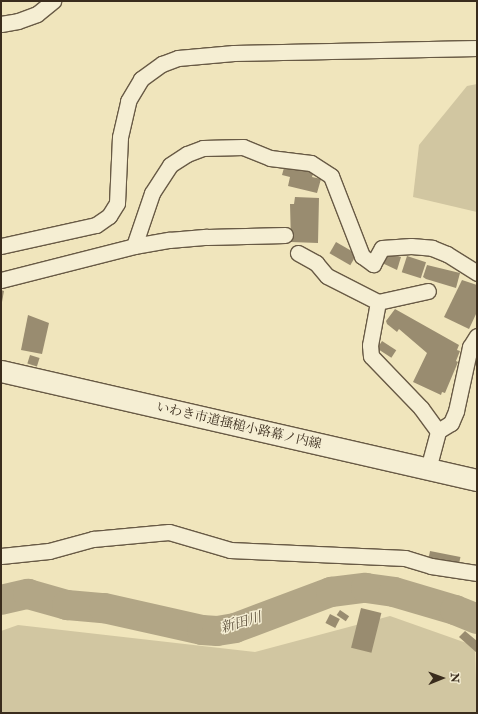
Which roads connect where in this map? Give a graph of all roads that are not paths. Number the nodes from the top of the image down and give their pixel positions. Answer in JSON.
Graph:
{"nodes":[{"id":1,"x":53,"y":1,"type":"edge"},
{"id":2,"x":1,"y":24,"type":"edge"},
{"id":3,"x":477,"y":48,"type":"edge"},
{"id":4,"x":285,"y":235,"type":"dead end"},
{"id":5,"x":1,"y":246,"type":"edge"},
{"id":6,"x":134,"y":246,"type":"junction"},
{"id":7,"x":298,"y":253,"type":"dead end"},
{"id":8,"x":477,"y":273,"type":"edge"},
{"id":9,"x":1,"y":280,"type":"edge"},
{"id":10,"x":428,"y":291,"type":"dead end"},
{"id":11,"x":378,"y":302,"type":"junction"},
{"id":12,"x":477,"y":336,"type":"edge"},
{"id":13,"x":1,"y":371,"type":"edge"},
{"id":14,"x":438,"y":431,"type":"junction"},
{"id":15,"x":428,"y":469,"type":"junction"},
{"id":16,"x":477,"y":480,"type":"edge"},
{"id":17,"x":1,"y":556,"type":"edge"},
{"id":18,"x":477,"y":573,"type":"edge"}],
"edges":[{"from":1,"to":2,"type":"street"},
{"from":3,"to":5,"type":"street"},
{"from":4,"to":6,"type":"street"},
{"from":6,"to":8,"type":"street"},
{"from":6,"to":9,"type":"street"},
{"from":7,"to":11,"type":"street"},
{"from":10,"to":11,"type":"street"},
{"from":11,"to":14,"type":"street"},
{"from":12,"to":14,"type":"street"},
{"from":13,"to":15,"type":"street","name":"いわき市道搔槌小路幕ノ内線"},
{"from":14,"to":15,"type":"street"},
{"from":15,"to":16,"type":"street","name":"いわき市道搔槌小路幕ノ内線"},
{"from":17,"to":18,"type":"street"}]}
